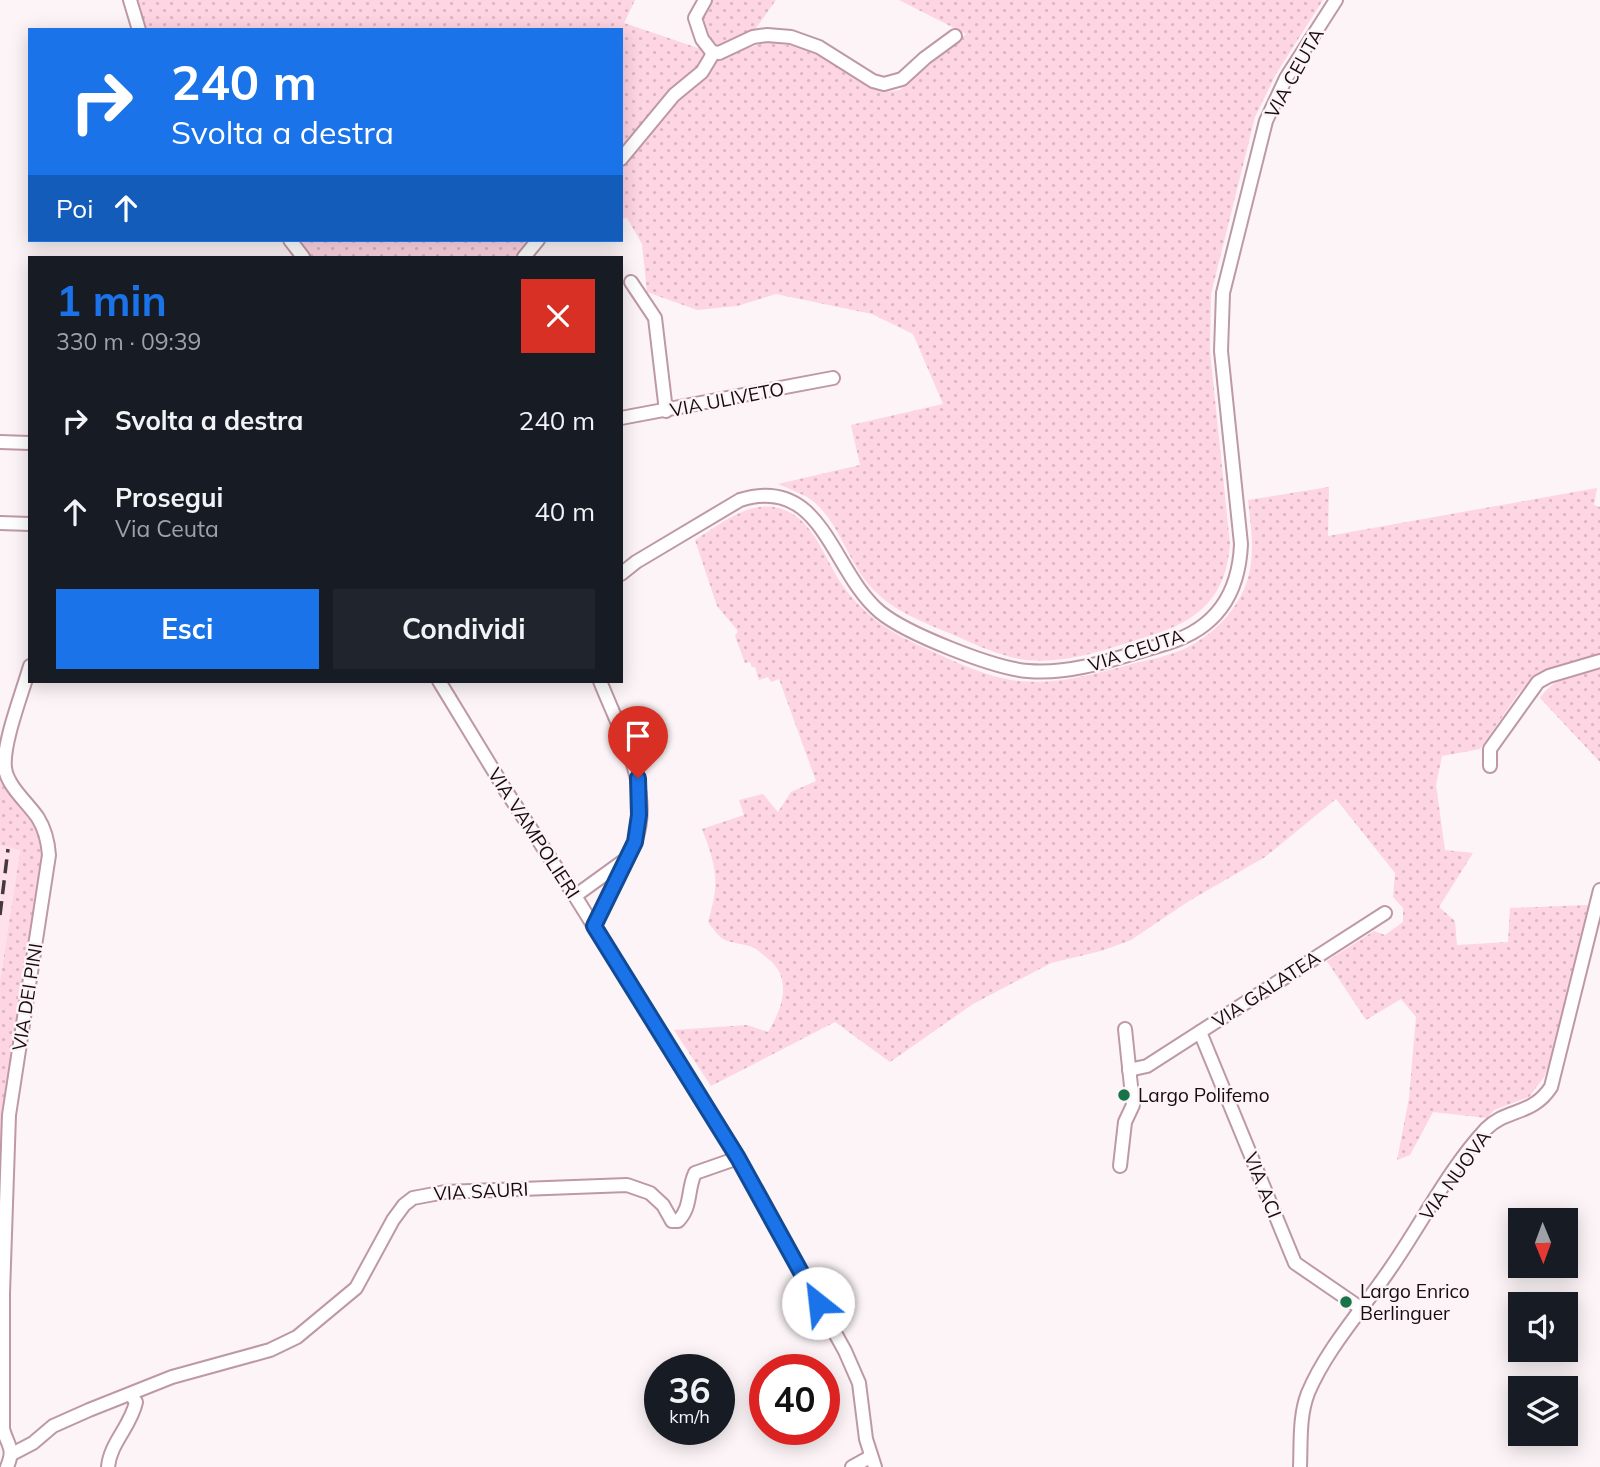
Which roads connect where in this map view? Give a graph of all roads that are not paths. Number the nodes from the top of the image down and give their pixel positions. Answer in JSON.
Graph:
{"nodes":[{"id":1,"x":130,"y":0,"type":"edge"},
{"id":2,"x":705,"y":0,"type":"edge"},
{"id":3,"x":1336,"y":0,"type":"edge"},
{"id":4,"x":138,"y":28,"type":"edge"},
{"id":5,"x":955,"y":36,"type":"dead end"},
{"id":6,"x":712,"y":52,"type":"junction"},
{"id":7,"x":623,"y":157,"type":"edge"},
{"id":8,"x":292,"y":242,"type":"edge"},
{"id":9,"x":536,"y":242,"type":"edge"},
{"id":10,"x":302,"y":256,"type":"edge"},
{"id":11,"x":525,"y":256,"type":"edge"},
{"id":12,"x":631,"y":282,"type":"dead end"},
{"id":13,"x":833,"y":378,"type":"dead end"},
{"id":14,"x":666,"y":411,"type":"junction"},
{"id":15,"x":623,"y":418,"type":"edge"},
{"id":16,"x":0,"y":442,"type":"edge"},
{"id":17,"x":28,"y":443,"type":"edge"},
{"id":18,"x":0,"y":523,"type":"edge"},
{"id":19,"x":28,"y":524,"type":"edge"},
{"id":20,"x":623,"y":572,"type":"edge"},
{"id":21,"x":1600,"y":661,"type":"edge"},
{"id":22,"x":28,"y":673,"type":"edge"},
{"id":23,"x":440,"y":683,"type":"edge"},
{"id":24,"x":601,"y":683,"type":"edge"},
{"id":25,"x":1489,"y":766,"type":"dead end"},
{"id":26,"x":625,"y":860,"type":"junction"},
{"id":27,"x":1600,"y":890,"type":"edge"},
{"id":28,"x":575,"y":896,"type":"junction"},
{"id":29,"x":1385,"y":912,"type":"dead end"},
{"id":30,"x":594,"y":926,"type":"junction"},
{"id":31,"x":1125,"y":1029,"type":"dead end"},
{"id":32,"x":1200,"y":1032,"type":"junction"},
{"id":33,"x":1129,"y":1070,"type":"junction"},
{"id":34,"x":738,"y":1158,"type":"junction"},
{"id":35,"x":1119,"y":1166,"type":"dead end"},
{"id":36,"x":1362,"y":1309,"type":"junction"},
{"id":37,"x":131,"y":1395,"type":"junction"},
{"id":38,"x":12,"y":1454,"type":"junction"},
{"id":39,"x":872,"y":1462,"type":"edge"},
{"id":40,"x":7,"y":1467,"type":"edge"},
{"id":41,"x":108,"y":1467,"type":"edge"},
{"id":42,"x":852,"y":1467,"type":"edge"},
{"id":43,"x":1300,"y":1467,"type":"edge"}],
"edges":[{"from":1,"to":4,"type":"street"},
{"from":2,"to":6,"type":"street"},
{"from":3,"to":20,"type":"street","name":"VIA CEUTA"},
{"from":5,"to":6,"type":"street"},
{"from":6,"to":7,"type":"street"},
{"from":8,"to":10,"type":"street"},
{"from":9,"to":11,"type":"street"},
{"from":12,"to":14,"type":"street"},
{"from":13,"to":14,"type":"street","name":"VIA ULIVETO"},
{"from":14,"to":15,"type":"street","name":"VIA ULIVETO"},
{"from":16,"to":17,"type":"street"},
{"from":18,"to":19,"type":"street"},
{"from":21,"to":25,"type":"street"},
{"from":22,"to":38,"type":"street","name":"VIA DEI PINI"},
{"from":23,"to":28,"type":"street","name":"VIA VAMPOLIERI"},
{"from":24,"to":26,"type":"street"},
{"from":26,"to":28,"type":"street"},
{"from":26,"to":30,"type":"street"},
{"from":27,"to":36,"type":"street","name":"VIA NUOVA"},
{"from":28,"to":30,"type":"street","name":"VIA VAMPOLIERI"},
{"from":29,"to":32,"type":"street","name":"VIA GALATEA"},
{"from":30,"to":34,"type":"street","name":"VIA VAMPOLIERI"},
{"from":31,"to":33,"type":"street"},
{"from":32,"to":33,"type":"street","name":"VIA GALATEA"},
{"from":32,"to":36,"type":"street","name":"VIA ACI"},
{"from":33,"to":35,"type":"street"},
{"from":34,"to":37,"type":"street","name":"VIA SAURI"},
{"from":34,"to":39,"type":"street","name":"VIA VAMPOLIERI"},
{"from":36,"to":43,"type":"street","name":"VIA NUOVA"},
{"from":37,"to":38,"type":"street","name":"VIA SAURI"},
{"from":37,"to":41,"type":"street"},
{"from":38,"to":40,"type":"street"},
{"from":39,"to":42,"type":"street"}]}
